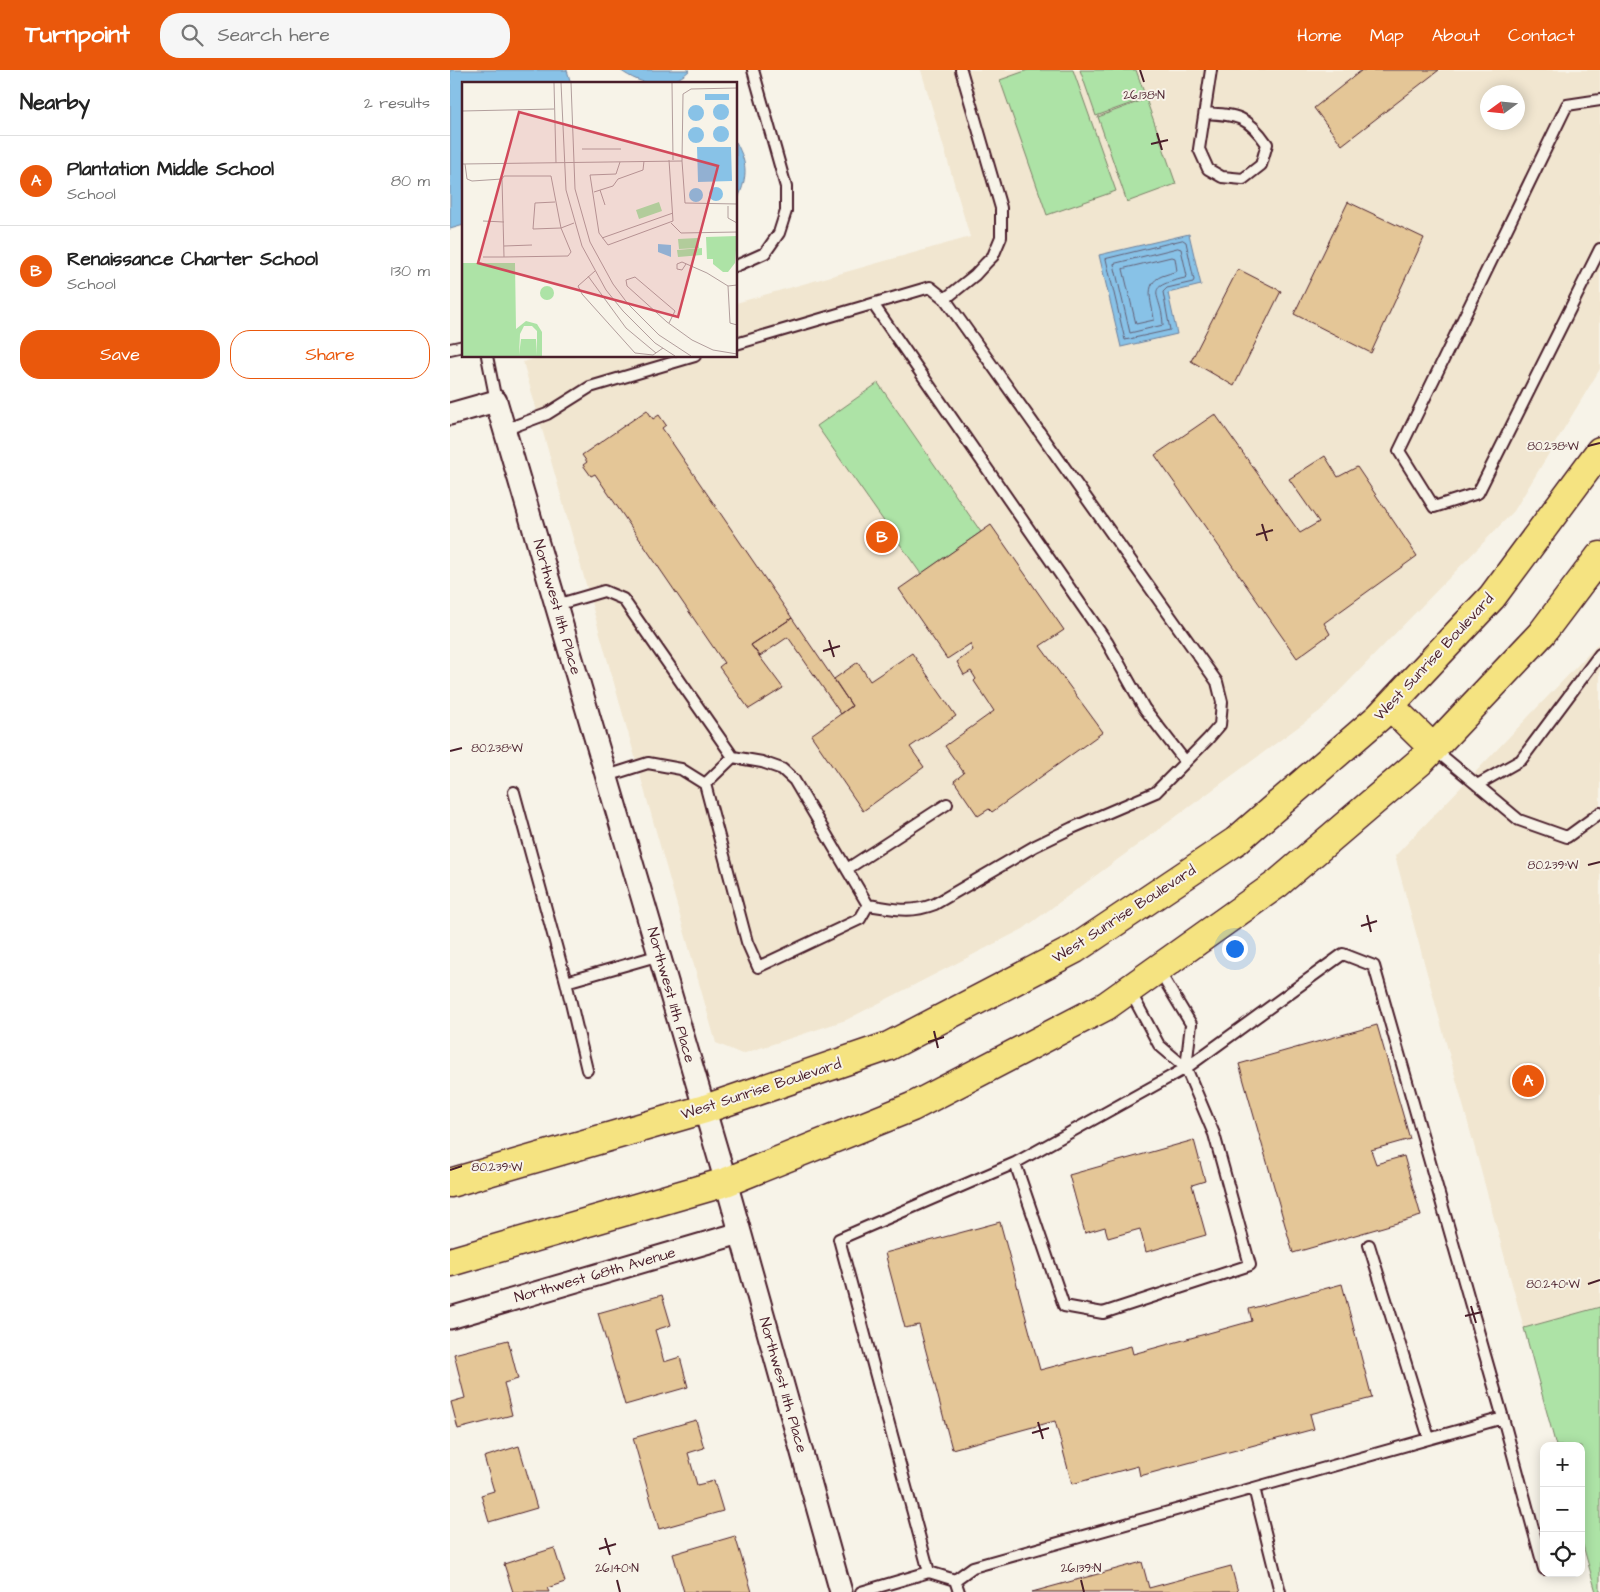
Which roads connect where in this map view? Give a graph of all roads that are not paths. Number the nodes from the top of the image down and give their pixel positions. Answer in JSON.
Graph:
{"nodes":[{"id":1,"x":753,"y":70,"type":"edge"},
{"id":2,"x":961,"y":70,"type":"edge"},
{"id":3,"x":1211,"y":70,"type":"edge"},
{"id":4,"x":1600,"y":100,"type":"edge"},
{"id":5,"x":1205,"y":112,"type":"junction"},
{"id":6,"x":1600,"y":249,"type":"edge"},
{"id":7,"x":738,"y":265,"type":"edge"},
{"id":8,"x":945,"y":299,"type":"junction"},
{"id":9,"x":873,"y":304,"type":"junction"},
{"id":10,"x":738,"y":343,"type":"edge"},
{"id":11,"x":487,"y":358,"type":"edge"},
{"id":12,"x":688,"y":358,"type":"edge"},
{"id":13,"x":496,"y":400,"type":"junction"},
{"id":14,"x":450,"y":414,"type":"edge"},
{"id":15,"x":504,"y":430,"type":"junction"},
{"id":16,"x":1600,"y":452,"type":"edge"},
{"id":17,"x":1600,"y":556,"type":"edge"},
{"id":18,"x":556,"y":605,"type":"junction"},
{"id":19,"x":1600,"y":654,"type":"edge"},
{"id":20,"x":1390,"y":706,"type":"junction"},
{"id":21,"x":1433,"y":748,"type":"junction"},
{"id":22,"x":733,"y":757,"type":"junction"},
{"id":23,"x":1185,"y":761,"type":"junction"},
{"id":24,"x":606,"y":776,"type":"junction"},
{"id":25,"x":704,"y":784,"type":"junction"},
{"id":26,"x":1477,"y":785,"type":"junction"},
{"id":27,"x":514,"y":792,"type":"dead end"},
{"id":28,"x":947,"y":804,"type":"dead end"},
{"id":29,"x":1600,"y":813,"type":"edge"},
{"id":30,"x":847,"y":869,"type":"junction"},
{"id":31,"x":868,"y":905,"type":"junction"},
{"id":32,"x":660,"y":955,"type":"junction"},
{"id":33,"x":1158,"y":970,"type":"junction"},
{"id":34,"x":566,"y":982,"type":"junction"},
{"id":35,"x":1129,"y":990,"type":"junction"},
{"id":36,"x":1186,"y":1068,"type":"junction"},
{"id":37,"x":587,"y":1070,"type":"dead end"},
{"id":38,"x":705,"y":1109,"type":"junction"},
{"id":39,"x":1015,"y":1163,"type":"junction"},
{"id":40,"x":726,"y":1182,"type":"junction"},
{"id":41,"x":450,"y":1183,"type":"edge"},
{"id":42,"x":740,"y":1233,"type":"junction"},
{"id":43,"x":1369,"y":1245,"type":"dead end"},
{"id":44,"x":450,"y":1262,"type":"edge"},
{"id":45,"x":450,"y":1318,"type":"edge"},
{"id":46,"x":1503,"y":1418,"type":"junction"},
{"id":47,"x":1430,"y":1438,"type":"junction"},
{"id":48,"x":1254,"y":1488,"type":"junction"},
{"id":49,"x":1540,"y":1554,"type":"edge"},
{"id":50,"x":929,"y":1572,"type":"junction"},
{"id":51,"x":956,"y":1580,"type":"junction"},
{"id":52,"x":841,"y":1592,"type":"edge"},
{"id":53,"x":861,"y":1592,"type":"edge"},
{"id":54,"x":959,"y":1592,"type":"edge"},
{"id":55,"x":1280,"y":1592,"type":"edge"}],
"edges":[{"from":1,"to":7,"type":"lane"},
{"from":2,"to":8,"type":"lane"},
{"from":3,"to":5,"type":"lane"},
{"from":4,"to":6,"type":"lane"},
{"from":5,"to":5,"type":"lane"},
{"from":8,"to":9,"type":"lane"},
{"from":8,"to":23,"type":"lane"},
{"from":9,"to":10,"type":"lane"},
{"from":9,"to":23,"type":"lane"},
{"from":11,"to":13,"type":"lane"},
{"from":12,"to":15,"type":"lane"},
{"from":13,"to":14,"type":"street"},
{"from":13,"to":15,"type":"street","name":"Northwest 11th Place"},
{"from":15,"to":18,"type":"street","name":"Northwest 11th Place"},
{"from":16,"to":20,"type":"highway","name":"West Sunrise Boulevard"},
{"from":17,"to":21,"type":"highway"},
{"from":18,"to":22,"type":"lane"},
{"from":18,"to":24,"type":"street","name":"Northwest 11th Place"},
{"from":19,"to":26,"type":"lane"},
{"from":20,"to":21,"type":"highway"},
{"from":20,"to":38,"type":"highway","name":"West Sunrise Boulevard"},
{"from":21,"to":26,"type":"lane"},
{"from":21,"to":33,"type":"highway"},
{"from":22,"to":25,"type":"lane"},
{"from":22,"to":30,"type":"lane"},
{"from":23,"to":31,"type":"lane"},
{"from":24,"to":25,"type":"lane"},
{"from":24,"to":32,"type":"street","name":"Northwest 11th Place"},
{"from":25,"to":31,"type":"lane"},
{"from":26,"to":29,"type":"lane"},
{"from":27,"to":34,"type":"lane"},
{"from":28,"to":30,"type":"lane"},
{"from":30,"to":31,"type":"lane"},
{"from":32,"to":34,"type":"lane"},
{"from":32,"to":38,"type":"street","name":"Northwest 11th Place"},
{"from":33,"to":35,"type":"highway"},
{"from":33,"to":36,"type":"lane"},
{"from":34,"to":37,"type":"lane"},
{"from":35,"to":36,"type":"lane"},
{"from":35,"to":40,"type":"highway"},
{"from":36,"to":39,"type":"lane"},
{"from":36,"to":39,"type":"lane"},
{"from":36,"to":46,"type":"lane"},
{"from":38,"to":40,"type":"street","name":"Northwest 11th Place"},
{"from":38,"to":41,"type":"highway","name":"West Sunrise Boulevard"},
{"from":39,"to":50,"type":"lane"},
{"from":40,"to":42,"type":"street","name":"Northwest 11th Place"},
{"from":40,"to":44,"type":"highway"},
{"from":42,"to":45,"type":"street","name":"Northwest 68th Avenue"},
{"from":42,"to":52,"type":"street","name":"Northwest 11th Place"},
{"from":43,"to":47,"type":"lane"},
{"from":46,"to":47,"type":"lane"},
{"from":46,"to":49,"type":"lane"},
{"from":47,"to":48,"type":"lane"},
{"from":48,"to":51,"type":"lane"},
{"from":48,"to":55,"type":"lane"},
{"from":50,"to":51,"type":"lane"},
{"from":50,"to":53,"type":"lane"},
{"from":51,"to":54,"type":"lane"}]}
